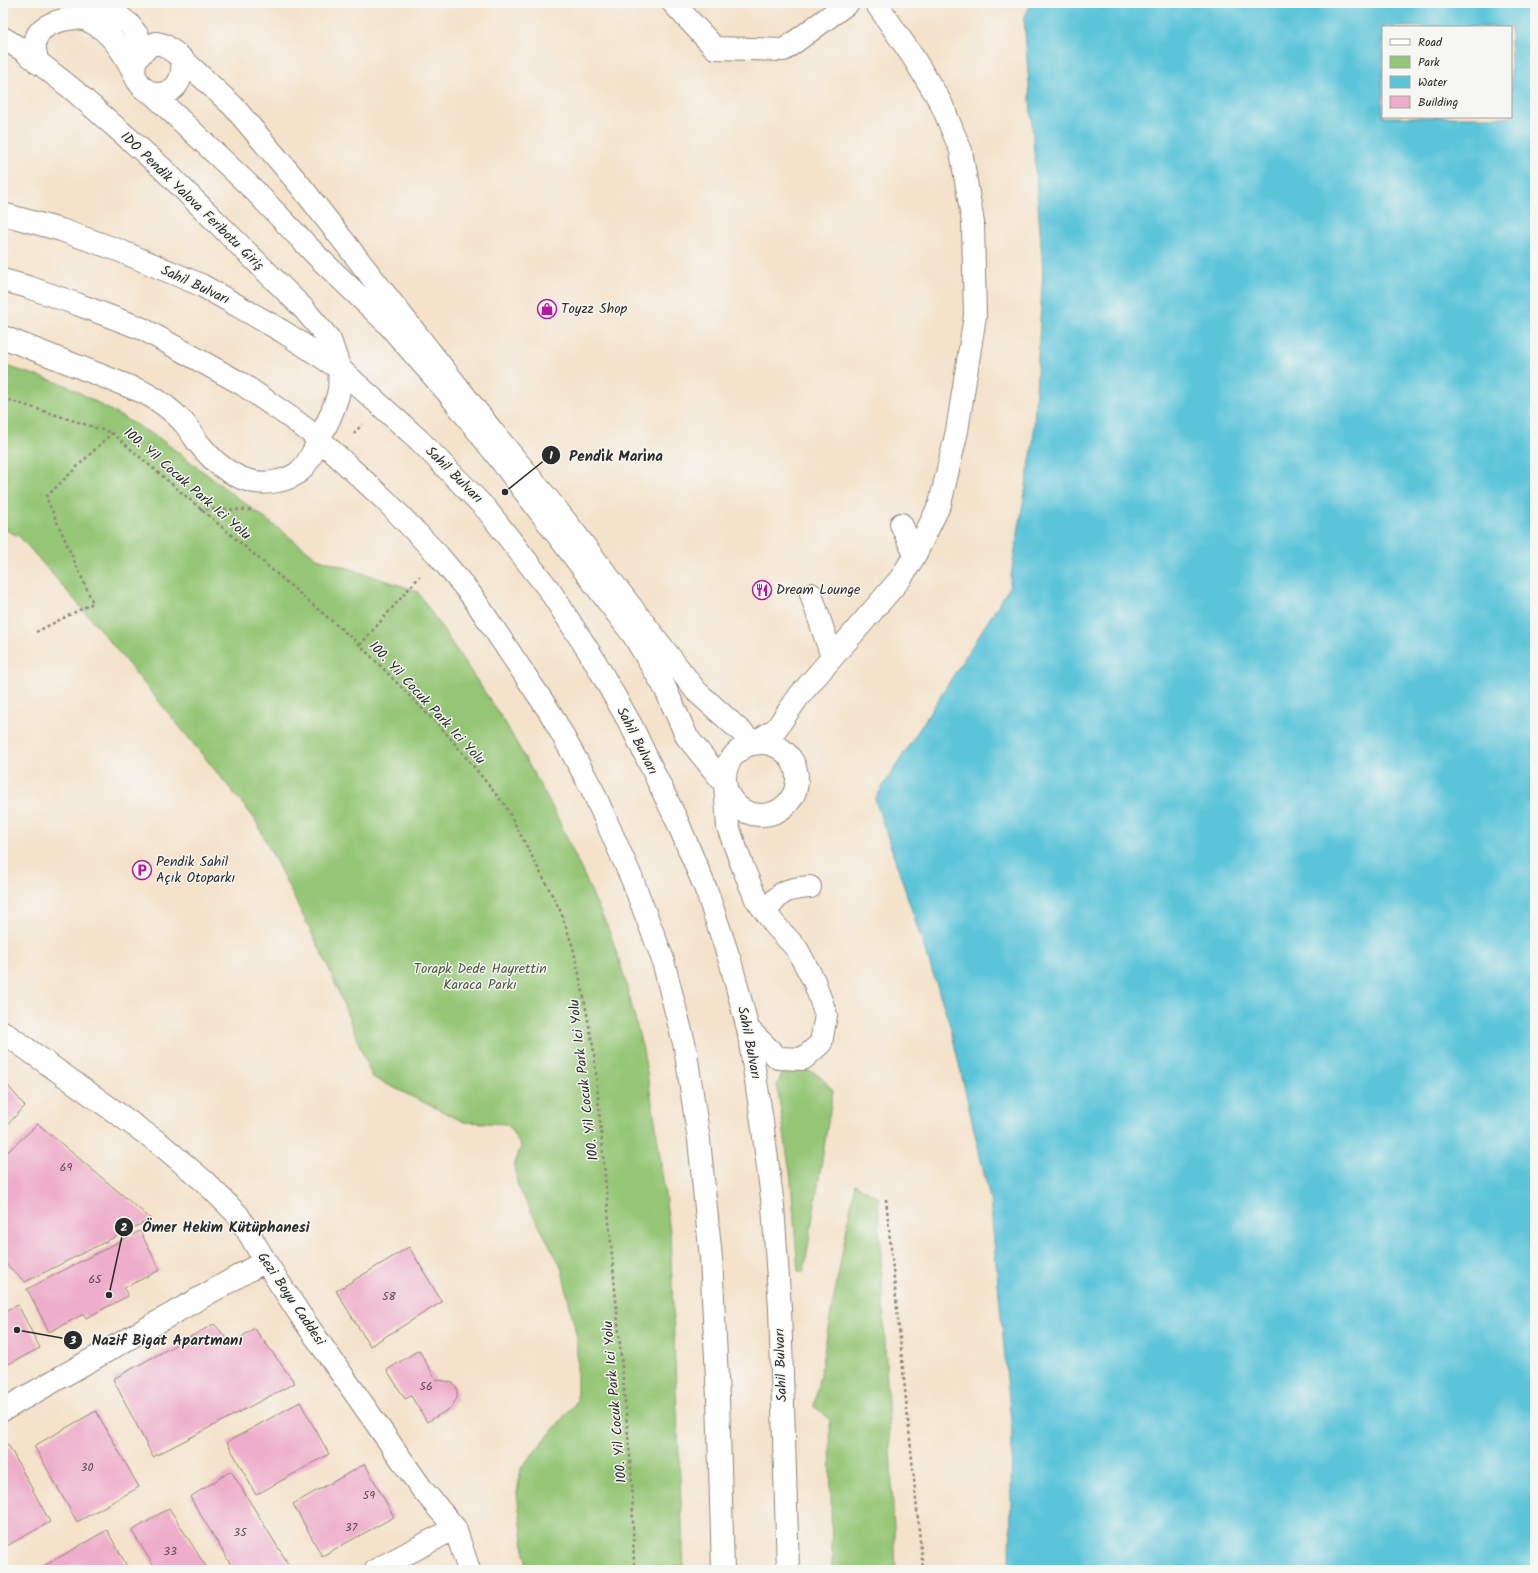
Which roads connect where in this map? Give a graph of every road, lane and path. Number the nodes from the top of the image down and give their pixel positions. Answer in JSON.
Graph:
{"nodes":[{"id":1,"x":82,"y":3,"type":"edge"},
{"id":2,"x":673,"y":3,"type":"edge"},
{"id":3,"x":848,"y":3,"type":"edge"},
{"id":4,"x":876,"y":3,"type":"edge"},
{"id":5,"x":113,"y":8,"type":"edge"},
{"id":6,"x":3,"y":38,"type":"edge"},
{"id":7,"x":142,"y":52,"type":"junction"},
{"id":8,"x":182,"y":58,"type":"junction"},
{"id":9,"x":38,"y":63,"type":"junction"},
{"id":10,"x":153,"y":94,"type":"junction"},
{"id":11,"x":3,"y":214,"type":"edge"},
{"id":12,"x":3,"y":280,"type":"edge"},
{"id":13,"x":3,"y":337,"type":"edge"},
{"id":14,"x":340,"y":369,"type":"junction"},
{"id":15,"x":3,"y":398,"type":"edge"},
{"id":16,"x":112,"y":433,"type":"junction"},
{"id":17,"x":319,"y":439,"type":"junction"},
{"id":18,"x":901,"y":524,"type":"dead end"},
{"id":19,"x":438,"y":555,"type":"junction"},
{"id":20,"x":915,"y":555,"type":"junction"},
{"id":21,"x":811,"y":594,"type":"dead end"},
{"id":22,"x":36,"y":632,"type":"dead end"},
{"id":23,"x":360,"y":645,"type":"junction"},
{"id":24,"x":832,"y":657,"type":"junction"},
{"id":25,"x":754,"y":743,"type":"junction"},
{"id":26,"x":725,"y":784,"type":"junction"},
{"id":27,"x":810,"y":886,"type":"dead end"},
{"id":28,"x":766,"y":912,"type":"junction"},
{"id":29,"x":748,"y":1029,"type":"junction"},
{"id":30,"x":3,"y":1032,"type":"edge"},
{"id":31,"x":886,"y":1199,"type":"dead end"},
{"id":32,"x":265,"y":1261,"type":"junction"},
{"id":33,"x":3,"y":1410,"type":"edge"},
{"id":34,"x":455,"y":1528,"type":"junction"},
{"id":35,"x":376,"y":1570,"type":"edge"},
{"id":36,"x":470,"y":1570,"type":"edge"},
{"id":37,"x":634,"y":1570,"type":"edge"},
{"id":38,"x":723,"y":1570,"type":"edge"},
{"id":39,"x":788,"y":1570,"type":"edge"},
{"id":40,"x":923,"y":1570,"type":"edge"}],
"edges":[{"from":1,"to":5,"type":"main road"},
{"from":2,"to":3,"type":"main road"},
{"from":4,"to":20,"type":"main road"},
{"from":5,"to":7,"type":"main road"},
{"from":6,"to":9,"type":"main road","name":"IDO Pendik Yalova Feribotu Giriş"},
{"from":7,"to":8,"type":"main road"},
{"from":7,"to":9,"type":"main road"},
{"from":7,"to":10,"type":"main road"},
{"from":8,"to":10,"type":"main road"},
{"from":8,"to":25,"type":"main road"},
{"from":9,"to":14,"type":"main road","name":"IDO Pendik Yalova Feribotu Giriş"},
{"from":10,"to":26,"type":"main road"},
{"from":11,"to":14,"type":"main road","name":"Sahil Bulvarı"},
{"from":12,"to":17,"type":"main road"},
{"from":13,"to":17,"type":"main road"},
{"from":14,"to":17,"type":"main road"},
{"from":14,"to":29,"type":"main road","name":"Sahil Bulvarı"},
{"from":15,"to":16,"type":"path","name":"100. Yil Cocuk Park Ici Yolu"},
{"from":16,"to":22,"type":"path"},
{"from":16,"to":23,"type":"path","name":"100. Yil Cocuk Park Ici Yolu"},
{"from":17,"to":19,"type":"main road"},
{"from":18,"to":20,"type":"main road"},
{"from":19,"to":23,"type":"path"},
{"from":19,"to":38,"type":"main road"},
{"from":20,"to":24,"type":"main road"},
{"from":21,"to":24,"type":"main road"},
{"from":23,"to":37,"type":"path","name":"100. Yil Cocuk Park Ici Yolu"},
{"from":24,"to":25,"type":"main road"},
{"from":25,"to":26,"type":"main road"},
{"from":25,"to":26,"type":"main road"},
{"from":26,"to":28,"type":"main road"},
{"from":27,"to":28,"type":"main road"},
{"from":28,"to":29,"type":"main road"},
{"from":29,"to":39,"type":"main road","name":"Sahil Bulvarı"},
{"from":30,"to":32,"type":"main road","name":"Gezi Boyu Caddesi"},
{"from":31,"to":40,"type":"path"},
{"from":32,"to":33,"type":"main road"},
{"from":32,"to":34,"type":"main road","name":"Gezi Boyu Caddesi"},
{"from":34,"to":35,"type":"main road"},
{"from":34,"to":36,"type":"main road","name":"Gezi Boyu Caddesi"}]}
